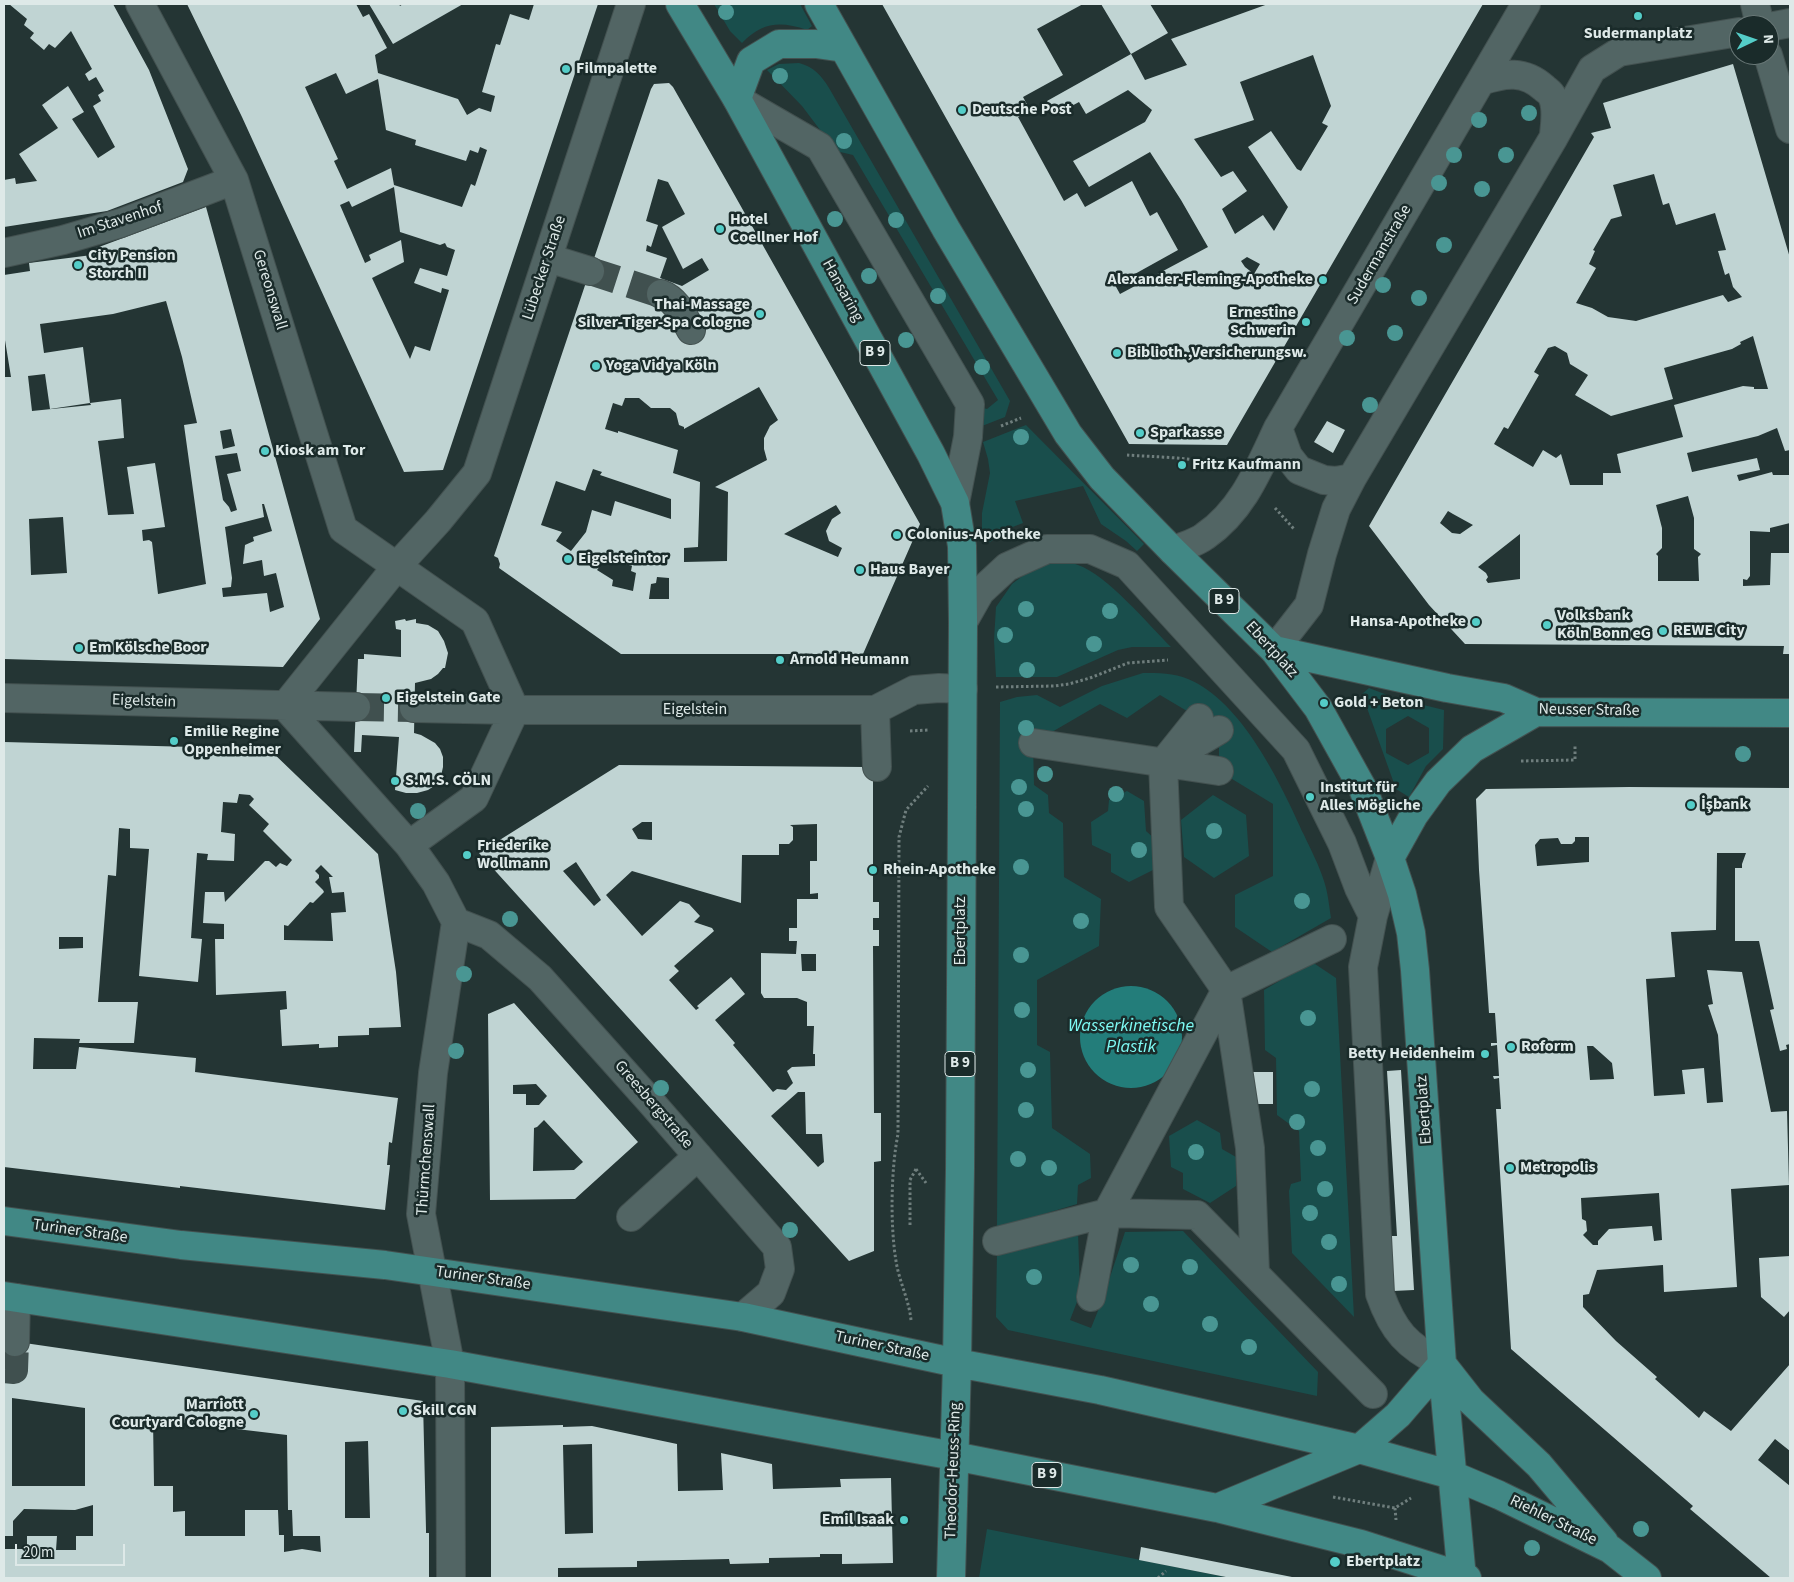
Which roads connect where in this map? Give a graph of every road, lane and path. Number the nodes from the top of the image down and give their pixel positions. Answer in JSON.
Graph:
{"nodes":[{"id":1,"x":140,"y":4,"type":"edge"},
{"id":2,"x":631,"y":4,"type":"edge"},
{"id":3,"x":680,"y":4,"type":"edge"},
{"id":4,"x":819,"y":4,"type":"edge"},
{"id":5,"x":1526,"y":4,"type":"edge"},
{"id":6,"x":1729,"y":34,"type":"edge"},
{"id":7,"x":844,"y":48,"type":"junction"},
{"id":8,"x":1771,"y":65,"type":"edge"},
{"id":9,"x":1481,"y":81,"type":"junction"},
{"id":10,"x":737,"y":100,"type":"junction"},
{"id":11,"x":1790,"y":129,"type":"edge"},
{"id":12,"x":1554,"y":137,"type":"junction"},
{"id":13,"x":234,"y":180,"type":"junction"},
{"id":14,"x":4,"y":252,"type":"edge"},
{"id":15,"x":548,"y":258,"type":"junction"},
{"id":16,"x":590,"y":271,"type":"tunnel mouth"},
{"id":17,"x":661,"y":294,"type":"tunnel mouth"},
{"id":18,"x":691,"y":330,"type":"dead end"},
{"id":19,"x":1278,"y":428,"type":"junction"},
{"id":20,"x":1081,"y":452,"type":"junction"},
{"id":21,"x":1352,"y":478,"type":"junction"},
{"id":22,"x":1253,"y":482,"type":"junction"},
{"id":23,"x":954,"y":503,"type":"junction"},
{"id":24,"x":1295,"y":531,"type":"dead end"},
{"id":25,"x":1173,"y":551,"type":"junction"},
{"id":26,"x":397,"y":566,"type":"junction"},
{"id":27,"x":963,"y":622,"type":"junction"},
{"id":28,"x":1274,"y":650,"type":"junction"},
{"id":29,"x":1173,"y":660,"type":"dead end"},
{"id":30,"x":963,"y":689,"type":"junction"},
{"id":31,"x":4,"y":698,"type":"edge"},
{"id":32,"x":285,"y":706,"type":"junction"},
{"id":33,"x":356,"y":707,"type":"tunnel mouth"},
{"id":34,"x":414,"y":708,"type":"tunnel mouth"},
{"id":35,"x":515,"y":710,"type":"junction"},
{"id":36,"x":1536,"y":712,"type":"junction"},
{"id":37,"x":1790,"y":713,"type":"edge"},
{"id":38,"x":880,"y":724,"type":"junction"},
{"id":39,"x":1209,"y":724,"type":"dead end"},
{"id":40,"x":1033,"y":743,"type":"dead end"},
{"id":41,"x":1572,"y":760,"type":"dead end"},
{"id":42,"x":1521,"y":761,"type":"dead end"},
{"id":43,"x":1164,"y":763,"type":"junction"},
{"id":44,"x":877,"y":767,"type":"dead end"},
{"id":45,"x":1219,"y":771,"type":"dead end"},
{"id":46,"x":932,"y":781,"type":"dead end"},
{"id":47,"x":409,"y":844,"type":"junction"},
{"id":48,"x":1390,"y":858,"type":"junction"},
{"id":49,"x":1373,"y":916,"type":"junction"},
{"id":50,"x":456,"y":922,"type":"junction"},
{"id":51,"x":1332,"y":939,"type":"dead end"},
{"id":52,"x":1226,"y":990,"type":"junction"},
{"id":53,"x":698,"y":1156,"type":"junction"},
{"id":54,"x":926,"y":1181,"type":"dead end"},
{"id":55,"x":1108,"y":1213,"type":"junction"},
{"id":56,"x":631,"y":1217,"type":"dead end"},
{"id":57,"x":4,"y":1221,"type":"edge"},
{"id":58,"x":910,"y":1225,"type":"dead end"},
{"id":59,"x":997,"y":1241,"type":"dead end"},
{"id":60,"x":432,"y":1272,"type":"junction"},
{"id":61,"x":1255,"y":1273,"type":"junction"},
{"id":62,"x":10,"y":1297,"type":"edge"},
{"id":63,"x":1091,"y":1297,"type":"dead end"},
{"id":64,"x":743,"y":1317,"type":"junction"},
{"id":65,"x":15,"y":1342,"type":"tunnel mouth"},
{"id":66,"x":910,"y":1353,"type":"junction"},
{"id":67,"x":957,"y":1363,"type":"junction"},
{"id":68,"x":450,"y":1364,"type":"junction"},
{"id":69,"x":1442,"y":1364,"type":"junction"},
{"id":70,"x":1374,"y":1394,"type":"dead end"},
{"id":71,"x":1359,"y":1449,"type":"junction"},
{"id":72,"x":954,"y":1456,"type":"junction"},
{"id":73,"x":1452,"y":1475,"type":"junction"},
{"id":74,"x":1326,"y":1498,"type":"dead end"},
{"id":75,"x":1217,"y":1508,"type":"junction"},
{"id":76,"x":1395,"y":1508,"type":"dead end"},
{"id":77,"x":1610,"y":1549,"type":"junction"},
{"id":78,"x":1166,"y":1571,"type":"dead end"},
{"id":79,"x":451,"y":1578,"type":"edge"},
{"id":80,"x":951,"y":1578,"type":"edge"},
{"id":81,"x":1158,"y":1578,"type":"edge"},
{"id":82,"x":1463,"y":1578,"type":"edge"},
{"id":83,"x":1647,"y":1578,"type":"edge"}],
"edges":[{"from":1,"to":13,"type":"street","name":"Gereonswall"},
{"from":2,"to":15,"type":"street","name":"Lübecker Straße"},
{"from":3,"to":10,"type":"main road","name":"Hansaring","number":"B 9"},
{"from":4,"to":7,"type":"main road","number":"B 9"},
{"from":5,"to":9,"type":"street","name":"Sudermanstraße"},
{"from":6,"to":12,"type":"street"},
{"from":7,"to":10,"type":"main road"},
{"from":7,"to":20,"type":"main road","number":"B 9"},
{"from":8,"to":11,"type":"street"},
{"from":9,"to":12,"type":"street"},
{"from":9,"to":19,"type":"street","name":"Sudermanstraße"},
{"from":10,"to":23,"type":"main road","name":"Hansaring","number":"B 9"},
{"from":10,"to":23,"type":"street"},
{"from":12,"to":21,"type":"street"},
{"from":13,"to":14,"type":"street","name":"Im Stavenhof"},
{"from":13,"to":26,"type":"street","name":"Gereonswall"},
{"from":15,"to":16,"type":"street"},
{"from":15,"to":26,"type":"street","name":"Lübecker Straße"},
{"from":17,"to":18,"type":"street"},
{"from":19,"to":21,"type":"street"},
{"from":19,"to":22,"type":"street","name":"Sudermanstraße"},
{"from":20,"to":22,"type":"path"},
{"from":20,"to":25,"type":"main road","name":"Ebertplatz","number":"B 9"},
{"from":21,"to":28,"type":"street"},
{"from":22,"to":24,"type":"path"},
{"from":22,"to":25,"type":"street","name":"Sudermanstraße"},
{"from":23,"to":27,"type":"main road","name":"Hansaring","number":"B 9"},
{"from":25,"to":28,"type":"main road","name":"Ebertplatz","number":"B 9"},
{"from":26,"to":32,"type":"street"},
{"from":26,"to":35,"type":"street"},
{"from":27,"to":30,"type":"main road","name":"Ebertplatz","number":"B 9"},
{"from":27,"to":49,"type":"street","name":"Ebertplatz"},
{"from":28,"to":36,"type":"main road","name":"Neusser Straße"},
{"from":28,"to":48,"type":"main road","name":"Ebertplatz","number":"B 9"},
{"from":29,"to":30,"type":"path"},
{"from":30,"to":38,"type":"street","name":"Eigelstein"},
{"from":30,"to":67,"type":"main road","name":"Ebertplatz","number":"B 9"},
{"from":31,"to":32,"type":"street","name":"Eigelstein"},
{"from":32,"to":33,"type":"street","name":"Eigelstein"},
{"from":32,"to":47,"type":"street"},
{"from":34,"to":35,"type":"street","name":"Eigelstein"},
{"from":35,"to":38,"type":"street","name":"Eigelstein"},
{"from":35,"to":47,"type":"street"},
{"from":36,"to":37,"type":"main road","name":"Neusser Straße"},
{"from":36,"to":48,"type":"main road"},
{"from":38,"to":44,"type":"street"},
{"from":39,"to":43,"type":"street"},
{"from":40,"to":43,"type":"street"},
{"from":41,"to":42,"type":"path"},
{"from":43,"to":45,"type":"street"},
{"from":43,"to":52,"type":"street"},
{"from":46,"to":66,"type":"path"},
{"from":47,"to":50,"type":"street"},
{"from":48,"to":49,"type":"street"},
{"from":48,"to":69,"type":"main road","name":"Ebertplatz"},
{"from":49,"to":69,"type":"street"},
{"from":50,"to":53,"type":"street","name":"Greesbergstraße"},
{"from":50,"to":60,"type":"street","name":"Thürmchenswall"},
{"from":51,"to":52,"type":"street"},
{"from":52,"to":55,"type":"street"},
{"from":52,"to":61,"type":"street"},
{"from":53,"to":56,"type":"street"},
{"from":53,"to":64,"type":"street","name":"Greesbergstraße"},
{"from":54,"to":58,"type":"path"},
{"from":55,"to":59,"type":"street"},
{"from":55,"to":61,"type":"street"},
{"from":55,"to":63,"type":"street"},
{"from":57,"to":60,"type":"main road","name":"Turiner Straße"},
{"from":60,"to":64,"type":"main road","name":"Turiner Straße"},
{"from":60,"to":68,"type":"street","name":"Thürmchenswall"},
{"from":61,"to":70,"type":"street"},
{"from":62,"to":65,"type":"street"},
{"from":62,"to":68,"type":"main road"},
{"from":64,"to":66,"type":"main road","name":"Turiner Straße"},
{"from":66,"to":67,"type":"main road","name":"Turiner Straße"},
{"from":67,"to":71,"type":"main road"},
{"from":67,"to":72,"type":"main road","name":"Theodor-Heuss-Ring","number":"B 9"},
{"from":68,"to":72,"type":"main road"},
{"from":68,"to":79,"type":"street","name":"Thürmchenswall"},
{"from":69,"to":71,"type":"main road"},
{"from":69,"to":73,"type":"main road","name":"Ebertplatz"},
{"from":69,"to":77,"type":"main road"},
{"from":71,"to":73,"type":"main road"},
{"from":71,"to":75,"type":"main road"},
{"from":72,"to":75,"type":"main road","name":"Ebertplatz","number":"B 9"},
{"from":72,"to":80,"type":"main road","name":"Theodor-Heuss-Ring"},
{"from":73,"to":77,"type":"main road","name":"Riehler Straße"},
{"from":73,"to":82,"type":"main road","name":"Ebertplatz"},
{"from":74,"to":76,"type":"path"},
{"from":75,"to":82,"type":"main road","name":"Ebertplatz","number":"B 9"},
{"from":77,"to":83,"type":"main road","name":"Riehler Straße"},
{"from":78,"to":81,"type":"path"}]}
